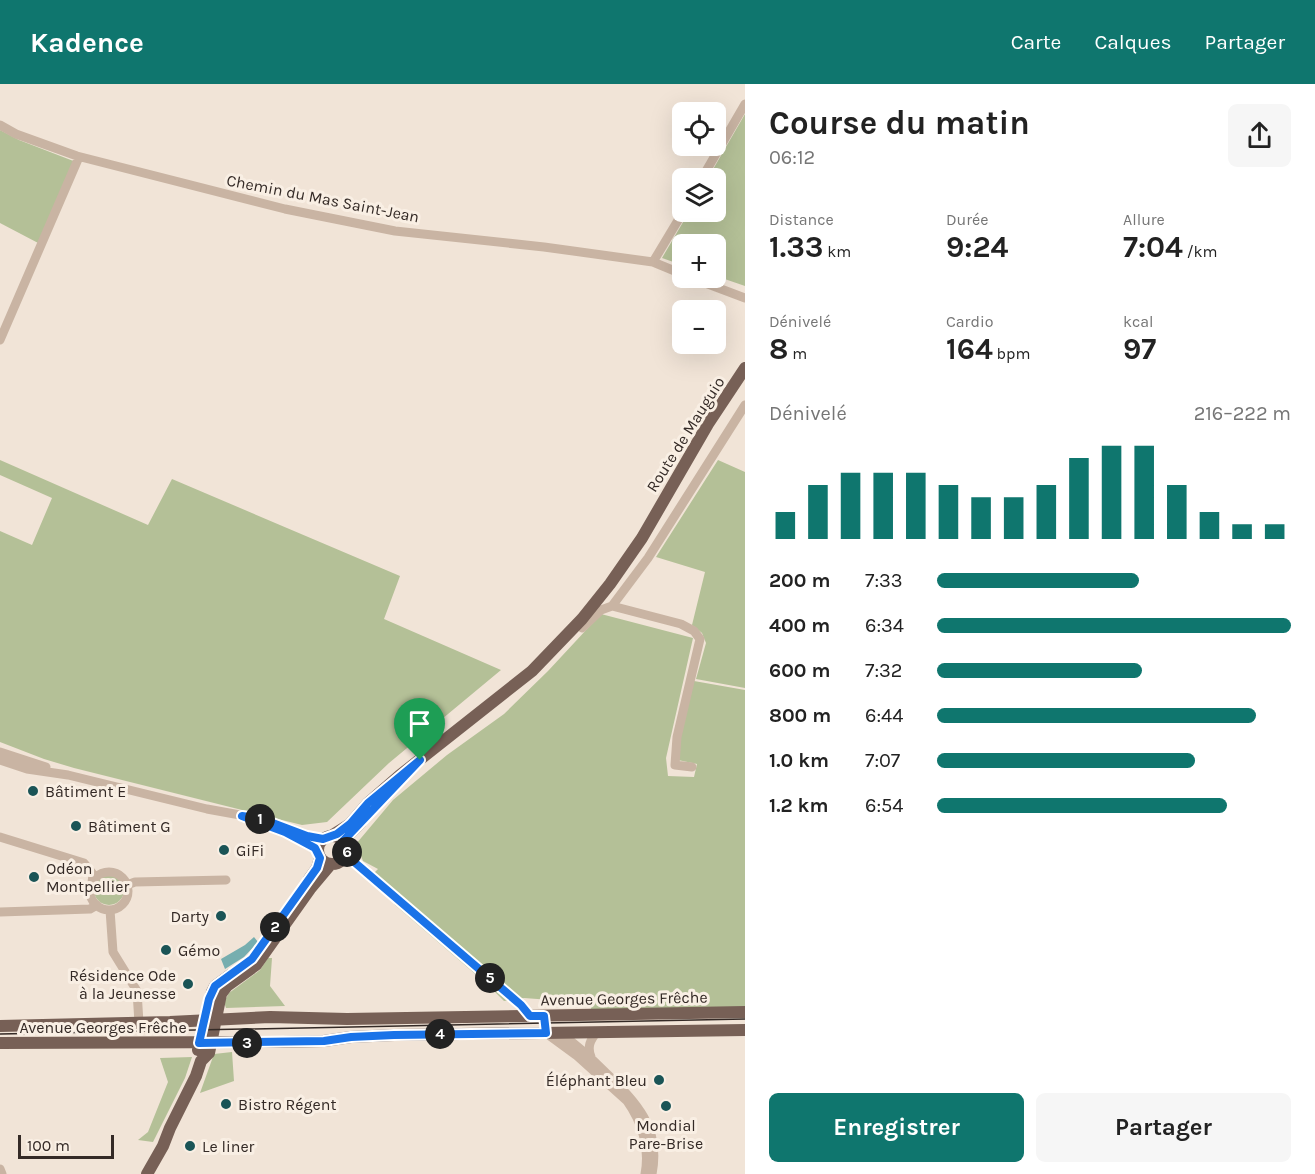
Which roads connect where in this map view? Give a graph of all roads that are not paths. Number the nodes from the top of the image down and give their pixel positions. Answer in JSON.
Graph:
{"nodes":[{"id":1,"x":745,"y":104,"type":"edge"},
{"id":2,"x":0,"y":125,"type":"edge"},
{"id":3,"x":79,"y":157,"type":"junction"},
{"id":4,"x":708,"y":168,"type":"edge"},
{"id":5,"x":677,"y":222,"type":"edge"},
{"id":6,"x":653,"y":262,"type":"junction"},
{"id":7,"x":672,"y":270,"type":"edge"},
{"id":8,"x":718,"y":288,"type":"edge"},
{"id":9,"x":745,"y":298,"type":"edge"},
{"id":10,"x":0,"y":340,"type":"edge"},
{"id":11,"x":745,"y":368,"type":"edge"},
{"id":12,"x":745,"y":380,"type":"edge"},
{"id":13,"x":745,"y":405,"type":"edge"},
{"id":14,"x":655,"y":518,"type":"junction"},
{"id":15,"x":629,"y":586,"type":"junction"},
{"id":16,"x":612,"y":606,"type":"junction"},
{"id":17,"x":624,"y":608,"type":"junction"},
{"id":18,"x":532,"y":671,"type":"junction"},
{"id":19,"x":0,"y":754,"type":"edge"},
{"id":20,"x":0,"y":760,"type":"edge"},
{"id":21,"x":420,"y":760,"type":"junction"},
{"id":22,"x":692,"y":767,"type":"dead end"},
{"id":23,"x":68,"y":775,"type":"junction"},
{"id":24,"x":242,"y":816,"type":"junction"},
{"id":25,"x":0,"y":837,"type":"edge"},
{"id":26,"x":327,"y":837,"type":"junction"},
{"id":27,"x":343,"y":841,"type":"junction"},
{"id":28,"x":346,"y":855,"type":"junction"},
{"id":29,"x":323,"y":858,"type":"junction"},
{"id":30,"x":226,"y":880,"type":"dead end"},
{"id":31,"x":92,"y":883,"type":"junction"},
{"id":32,"x":127,"y":885,"type":"junction"},
{"id":33,"x":97,"y":905,"type":"junction"},
{"id":34,"x":110,"y":910,"type":"junction"},
{"id":35,"x":0,"y":912,"type":"edge"},
{"id":36,"x":745,"y":1012,"type":"edge"},
{"id":37,"x":560,"y":1015,"type":"junction"},
{"id":38,"x":530,"y":1016,"type":"junction"},
{"id":39,"x":544,"y":1016,"type":"junction"},
{"id":40,"x":210,"y":1020,"type":"junction"},
{"id":41,"x":139,"y":1023,"type":"junction"},
{"id":42,"x":0,"y":1026,"type":"edge"},
{"id":43,"x":745,"y":1030,"type":"edge"},
{"id":44,"x":561,"y":1032,"type":"junction"},
{"id":45,"x":597,"y":1032,"type":"junction"},
{"id":46,"x":546,"y":1033,"type":"junction"},
{"id":47,"x":0,"y":1043,"type":"edge"},
{"id":48,"x":205,"y":1043,"type":"junction"},
{"id":49,"x":595,"y":1061,"type":"junction"},
{"id":50,"x":170,"y":1128,"type":"junction"},
{"id":51,"x":0,"y":1169,"type":"edge"},
{"id":52,"x":2,"y":1174,"type":"edge"},
{"id":53,"x":139,"y":1174,"type":"edge"},
{"id":54,"x":147,"y":1174,"type":"edge"},
{"id":55,"x":645,"y":1174,"type":"edge"},
{"id":56,"x":652,"y":1174,"type":"edge"}],
"edges":[{"from":1,"to":4,"type":"street"},
{"from":2,"to":3,"type":"street","name":"Chemin du Mas Saint-Jean"},
{"from":3,"to":6,"type":"street","name":"Chemin du Mas Saint-Jean"},
{"from":3,"to":10,"type":"street"},
{"from":5,"to":6,"type":"street"},
{"from":6,"to":7,"type":"street","name":"Chemin du Mas Saint-Jean"},
{"from":8,"to":9,"type":"street"},
{"from":11,"to":14,"type":"main road","name":"Route de Mauguio"},
{"from":12,"to":14,"type":"main road","name":"Route de Mauguio"},
{"from":13,"to":15,"type":"street"},
{"from":14,"to":18,"type":"main road","name":"Route de Mauguio"},
{"from":15,"to":16,"type":"street"},
{"from":15,"to":17,"type":"street"},
{"from":16,"to":17,"type":"street"},
{"from":16,"to":18,"type":"street"},
{"from":17,"to":22,"type":"street"},
{"from":18,"to":21,"type":"main road","name":"Route de Mauguio"},
{"from":19,"to":23,"type":"street"},
{"from":20,"to":23,"type":"street"},
{"from":21,"to":26,"type":"main road","name":"Route de Mauguio"},
{"from":21,"to":27,"type":"main road","name":"Route de Mauguio"},
{"from":23,"to":24,"type":"street"},
{"from":24,"to":26,"type":"street"},
{"from":24,"to":29,"type":"street"},
{"from":25,"to":31,"type":"street"},
{"from":26,"to":27,"type":"main road"},
{"from":26,"to":29,"type":"main road"},
{"from":27,"to":28,"type":"main road"},
{"from":28,"to":29,"type":"main road"},
{"from":28,"to":38,"type":"street"},
{"from":29,"to":40,"type":"main road"},
{"from":29,"to":40,"type":"main road"},
{"from":30,"to":32,"type":"street"},
{"from":31,"to":32,"type":"street"},
{"from":31,"to":33,"type":"street"},
{"from":32,"to":34,"type":"street"},
{"from":33,"to":34,"type":"street"},
{"from":33,"to":35,"type":"street"},
{"from":34,"to":41,"type":"street"},
{"from":36,"to":37,"type":"main road","name":"Avenue Georges Frêche"},
{"from":37,"to":39,"type":"main road","name":"Avenue Georges Frêche"},
{"from":37,"to":44,"type":"main road"},
{"from":38,"to":39,"type":"main road","name":"Avenue Georges Frêche"},
{"from":38,"to":40,"type":"main road","name":"Avenue Georges Frêche"},
{"from":39,"to":46,"type":"main road"},
{"from":40,"to":41,"type":"main road","name":"Avenue Georges Frêche"},
{"from":40,"to":48,"type":"main road"},
{"from":41,"to":42,"type":"main road","name":"Avenue Georges Frêche"},
{"from":43,"to":45,"type":"main road","name":"Avenue Georges Frêche"},
{"from":44,"to":45,"type":"main road","name":"Avenue Georges Frêche"},
{"from":44,"to":46,"type":"main road","name":"Avenue Georges Frêche"},
{"from":44,"to":49,"type":"street"},
{"from":45,"to":49,"type":"street"},
{"from":46,"to":48,"type":"main road","name":"Avenue Georges Frêche"},
{"from":46,"to":55,"type":"street"},
{"from":47,"to":48,"type":"main road","name":"Avenue Georges Frêche"},
{"from":48,"to":50,"type":"main road"},
{"from":49,"to":56,"type":"street"},
{"from":50,"to":53,"type":"main road"},
{"from":50,"to":54,"type":"main road"},
{"from":51,"to":52,"type":"street"}]}
